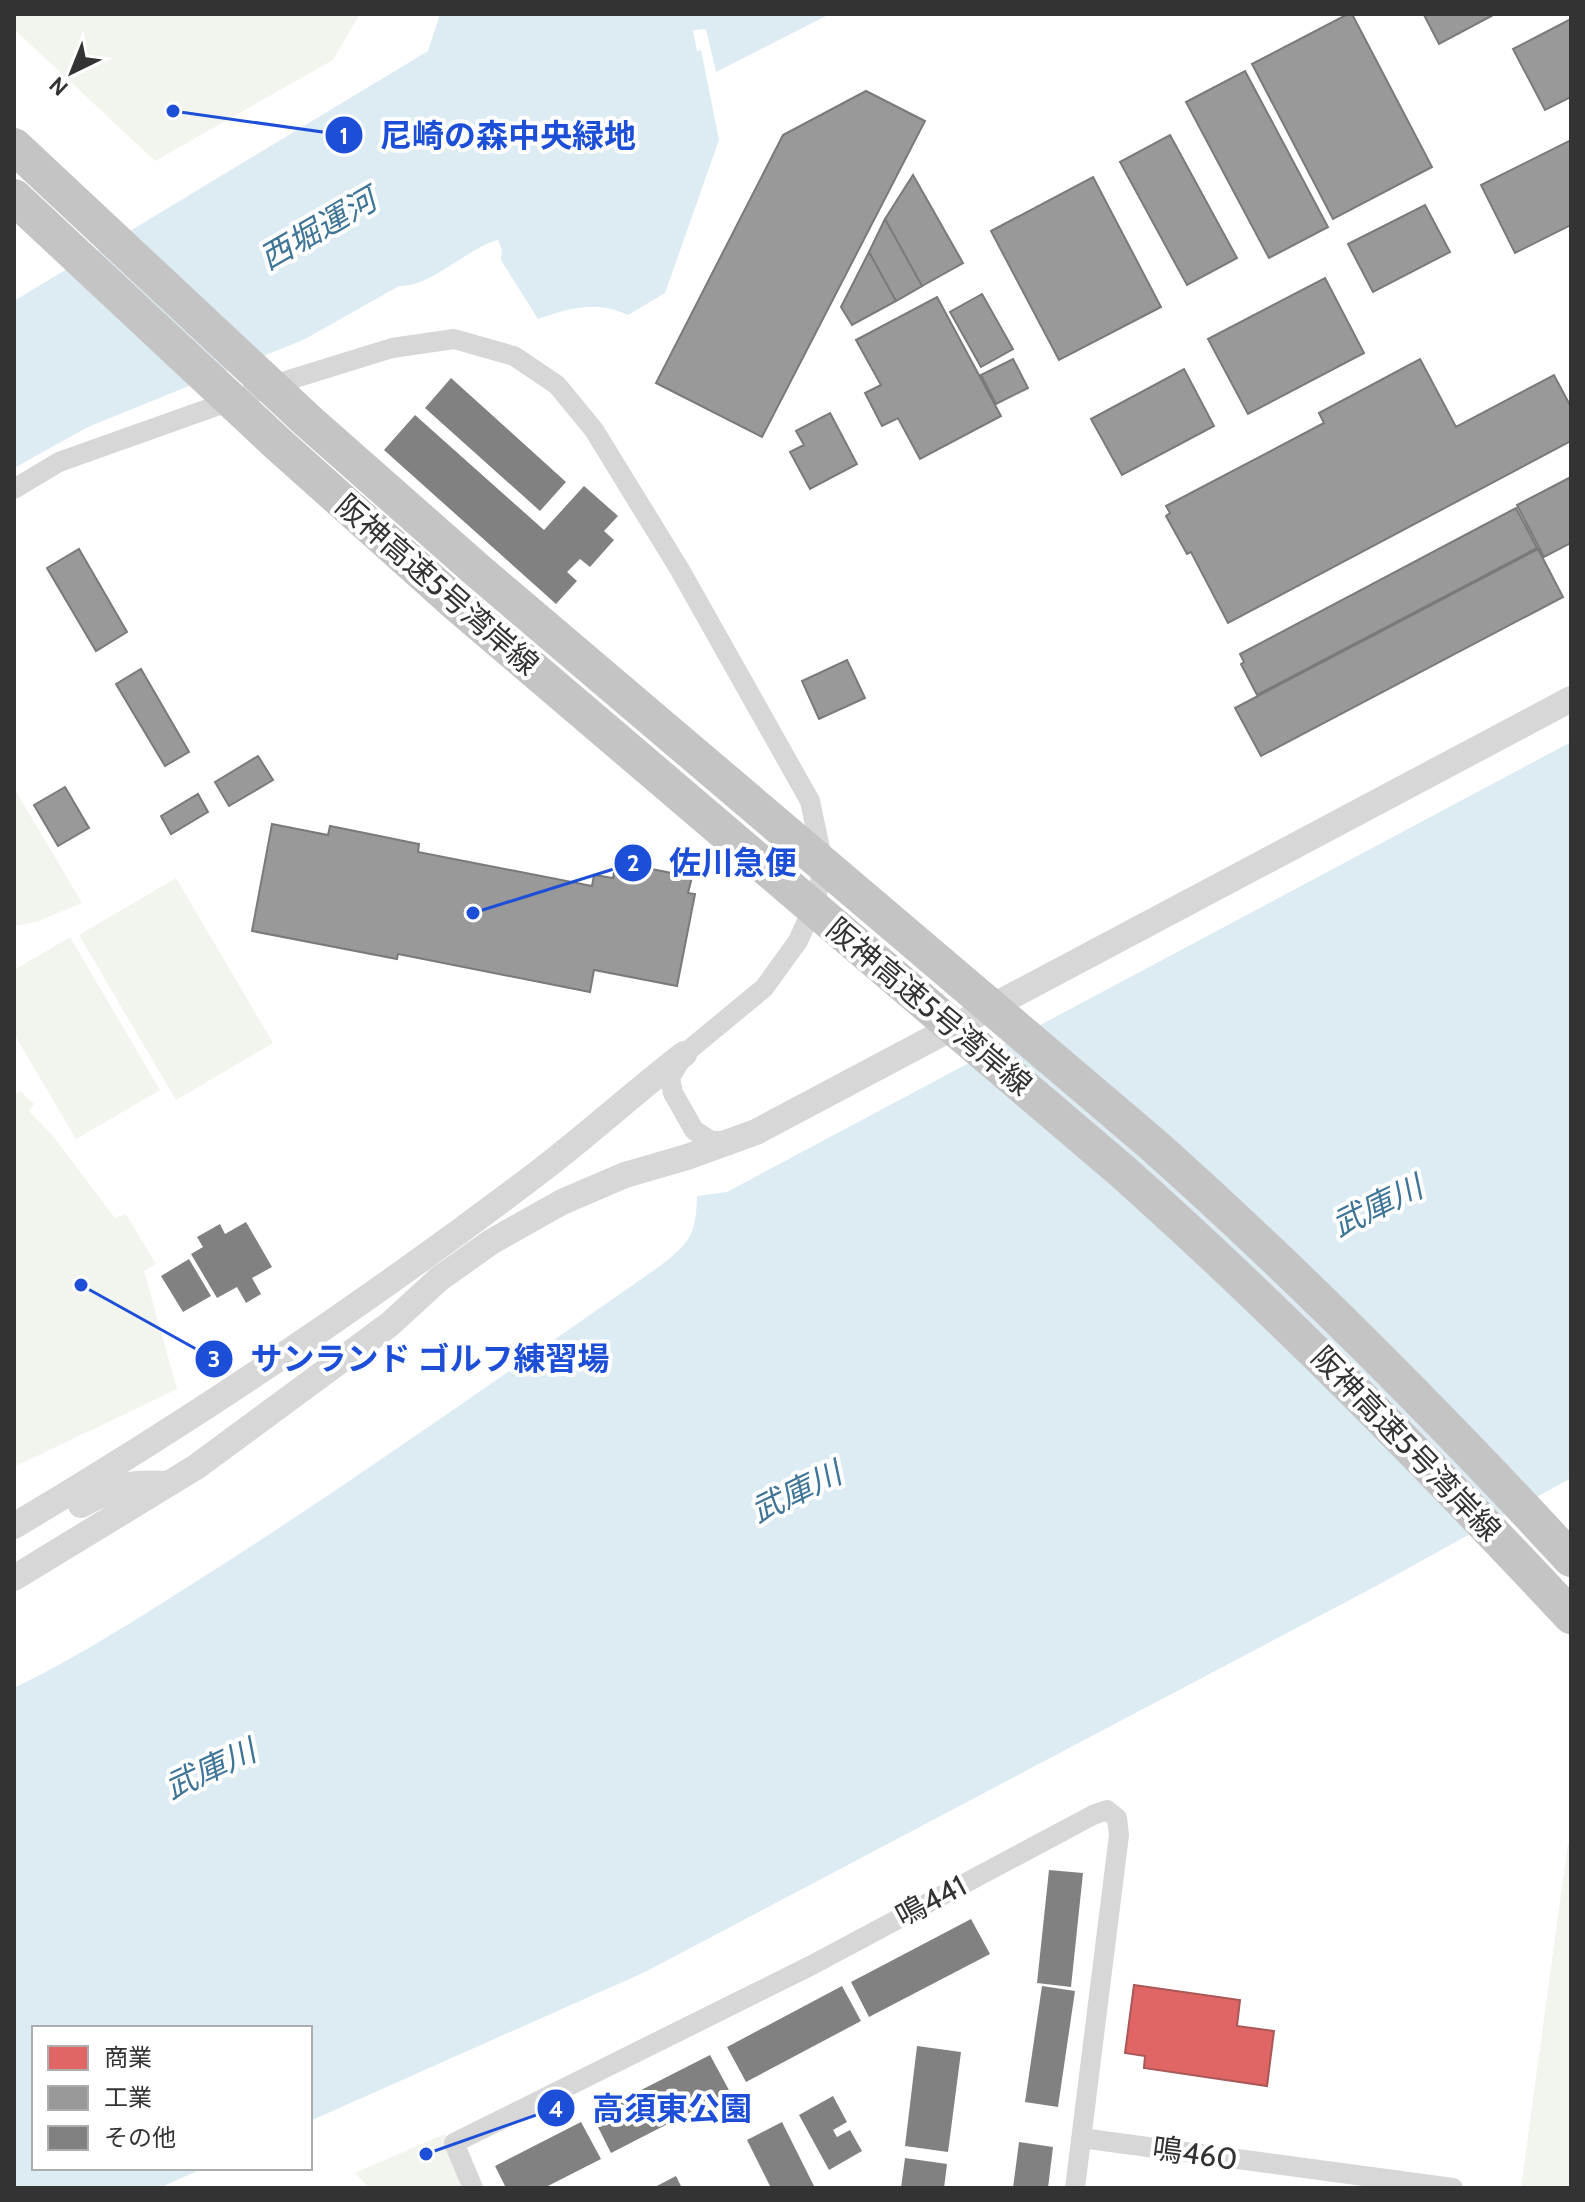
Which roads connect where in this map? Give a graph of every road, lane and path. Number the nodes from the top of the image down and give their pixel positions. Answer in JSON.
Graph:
{"nodes":[{"id":1,"x":14,"y":146,"type":"edge"},
{"id":2,"x":14,"y":197,"type":"edge"},
{"id":3,"x":14,"y":489,"type":"edge"},
{"id":4,"x":1571,"y":699,"type":"edge"},
{"id":5,"x":684,"y":1054,"type":"junction"},
{"id":6,"x":733,"y":1141,"type":"junction"},
{"id":7,"x":168,"y":1484,"type":"junction"},
{"id":8,"x":14,"y":1526,"type":"edge"},
{"id":9,"x":14,"y":1543,"type":"edge"},
{"id":10,"x":1571,"y":1559,"type":"edge"},
{"id":11,"x":14,"y":1578,"type":"edge"},
{"id":12,"x":1571,"y":1616,"type":"edge"},
{"id":13,"x":1081,"y":2138,"type":"junction"},
{"id":14,"x":473,"y":2188,"type":"edge"},
{"id":15,"x":1075,"y":2188,"type":"edge"},
{"id":16,"x":1453,"y":2188,"type":"edge"}],
"edges":[{"from":1,"to":10,"type":"highway","name":"阪神高速5号湾岸線","bridge":true},
{"from":2,"to":12,"type":"highway","name":"阪神高速5号湾岸線","bridge":true},
{"from":3,"to":5,"type":"street"},
{"from":4,"to":6,"type":"street"},
{"from":5,"to":6,"type":"street"},
{"from":5,"to":8,"type":"street"},
{"from":6,"to":7,"type":"street"},
{"from":7,"to":9,"type":"street"},
{"from":7,"to":11,"type":"street"},
{"from":13,"to":14,"type":"street","name":"鳴441"},
{"from":13,"to":15,"type":"street","name":"鳴441"},
{"from":13,"to":16,"type":"street","name":"鳴460"}]}
